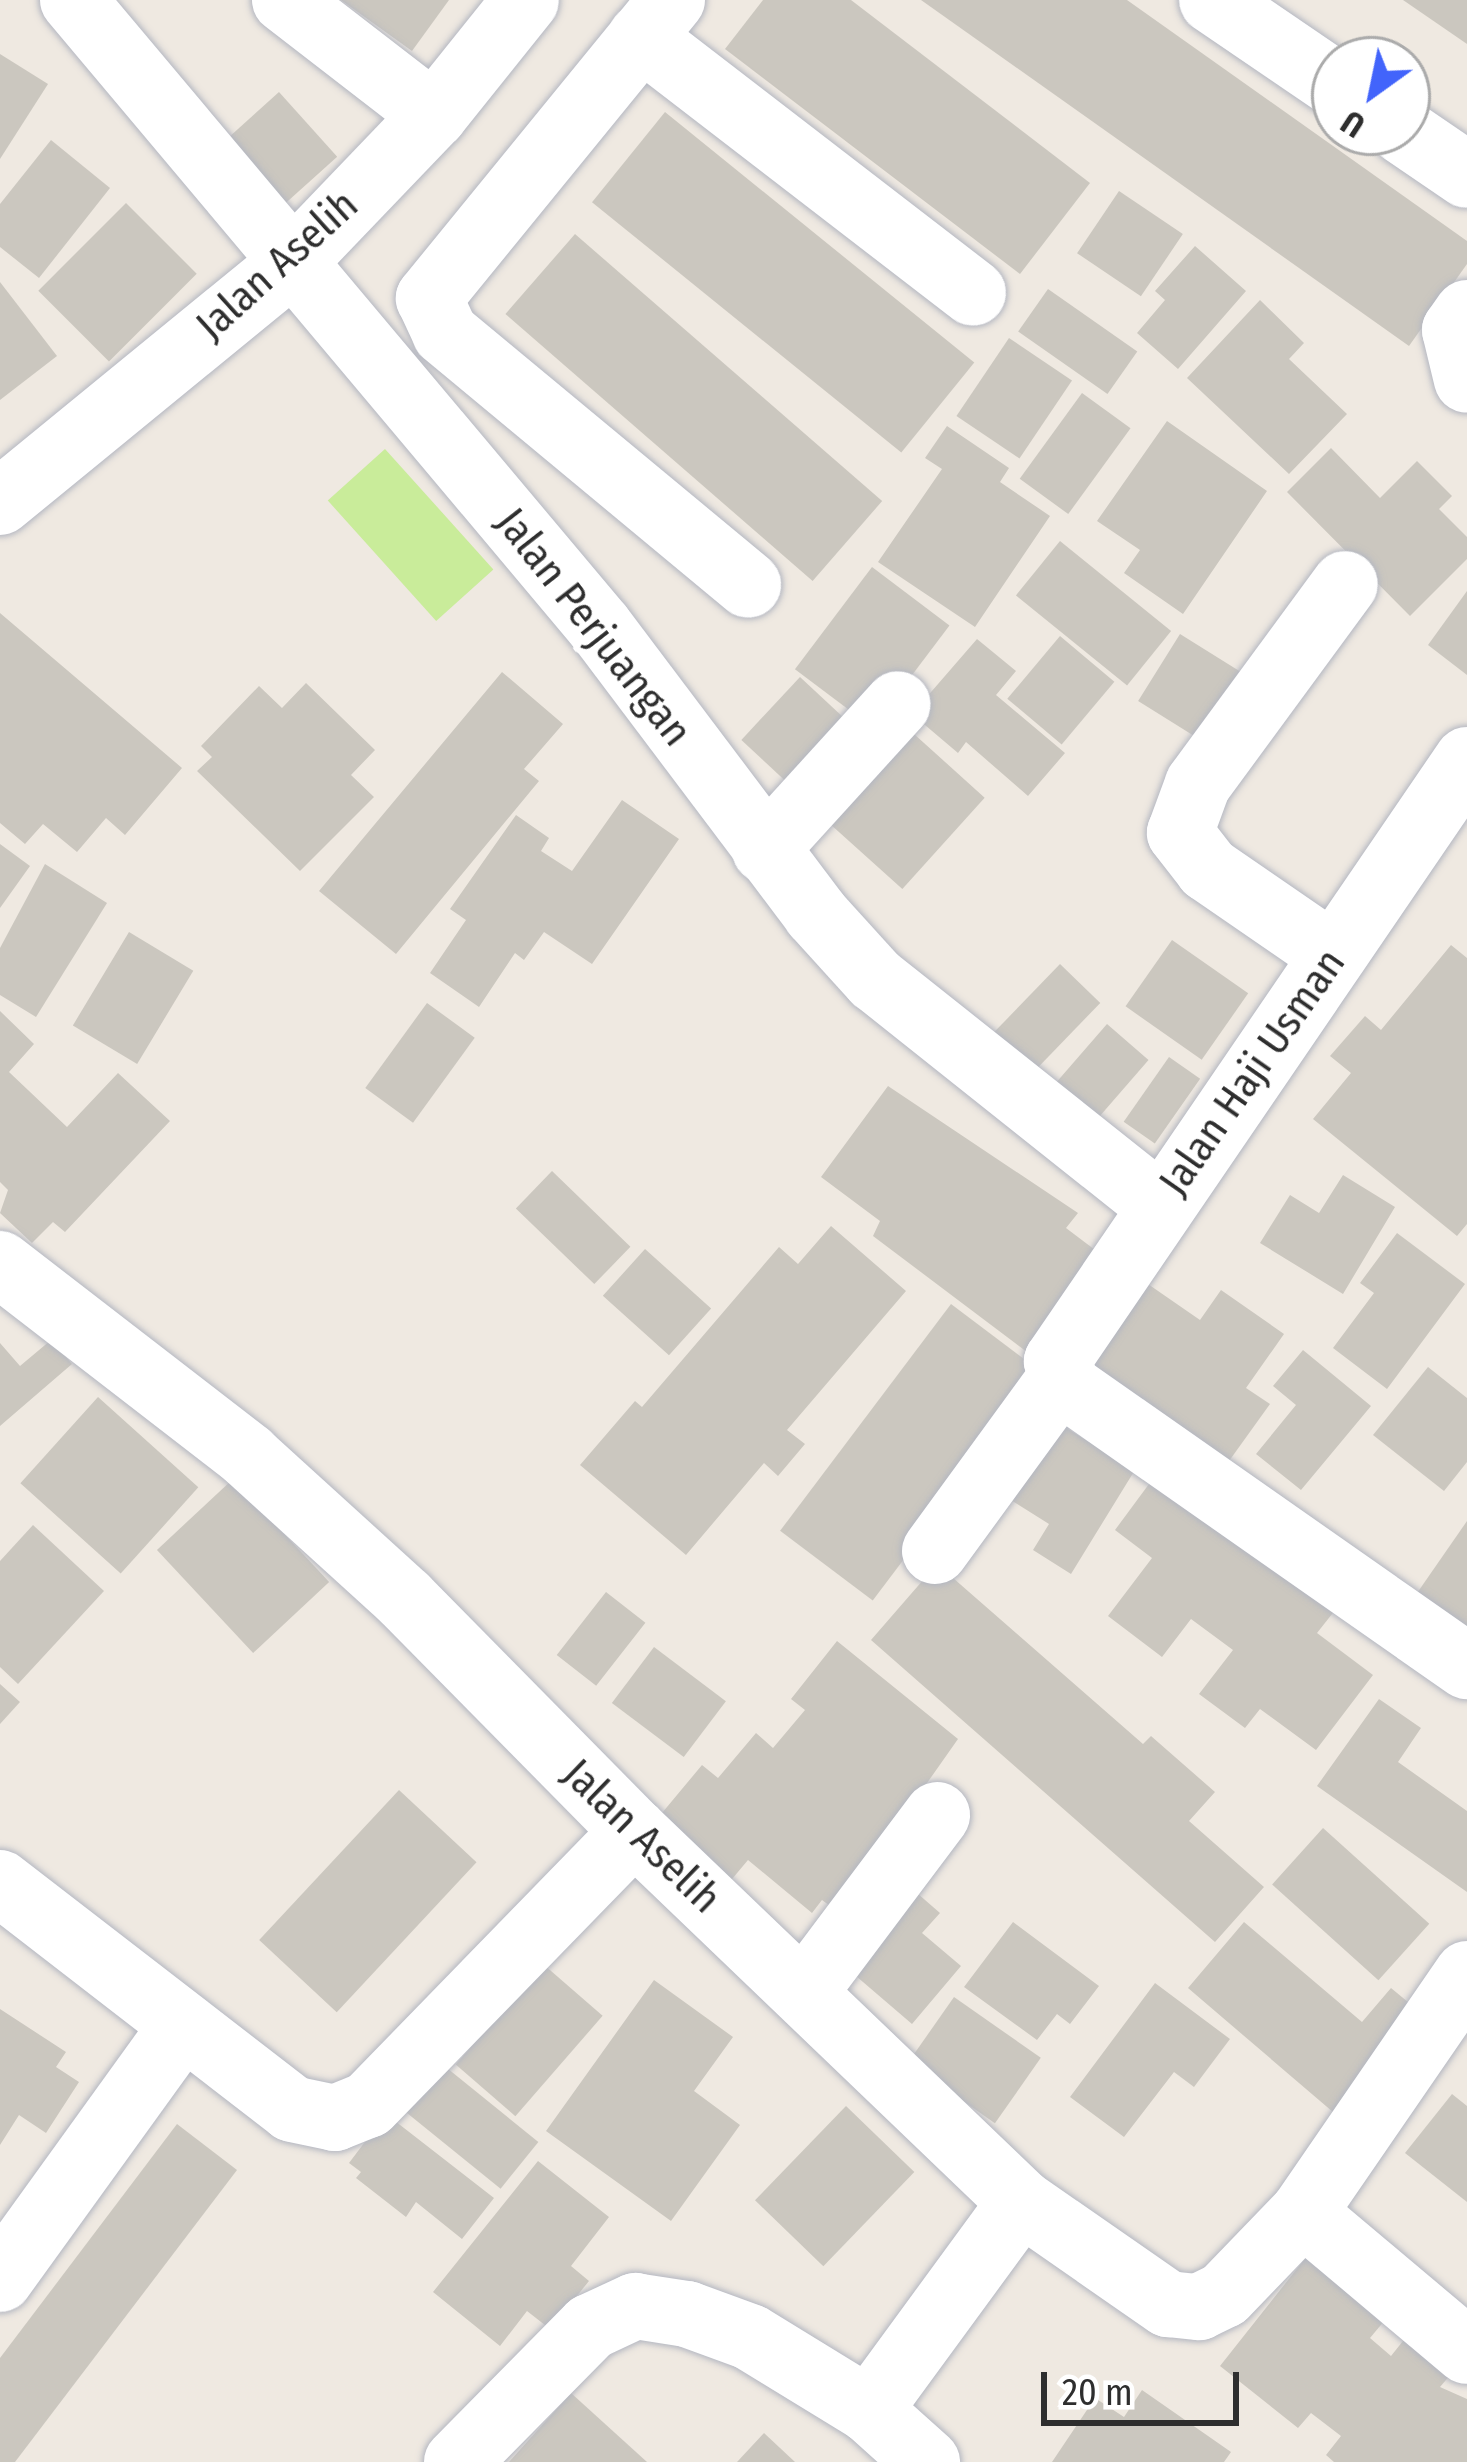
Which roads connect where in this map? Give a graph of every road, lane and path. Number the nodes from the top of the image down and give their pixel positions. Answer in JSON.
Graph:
{"nodes":[{"id":1,"x":73,"y":0,"type":"edge"},
{"id":2,"x":285,"y":0,"type":"edge"},
{"id":3,"x":526,"y":0,"type":"edge"},
{"id":4,"x":1212,"y":0,"type":"edge"},
{"id":5,"x":657,"y":19,"type":"edge"},
{"id":6,"x":1311,"y":68,"type":"edge"},
{"id":7,"x":434,"y":116,"type":"junction"},
{"id":8,"x":1431,"y":151,"type":"edge"},
{"id":9,"x":1467,"y":176,"type":"edge"},
{"id":10,"x":293,"y":262,"type":"junction"},
{"id":11,"x":973,"y":293,"type":"dead end"},
{"id":12,"x":1467,"y":313,"type":"edge"},
{"id":13,"x":1467,"y":380,"type":"edge"},
{"id":14,"x":0,"y":502,"type":"edge"},
{"id":15,"x":1345,"y":584,"type":"dead end"},
{"id":16,"x":748,"y":585,"type":"dead end"},
{"id":17,"x":898,"y":704,"type":"dead end"},
{"id":18,"x":1467,"y":760,"type":"edge"},
{"id":19,"x":765,"y":850,"type":"junction"},
{"id":20,"x":1333,"y":956,"type":"junction"},
{"id":21,"x":1160,"y":1206,"type":"junction"},
{"id":22,"x":0,"y":1264,"type":"edge"},
{"id":23,"x":1065,"y":1382,"type":"junction"},
{"id":24,"x":935,"y":1551,"type":"dead end"},
{"id":25,"x":1467,"y":1666,"type":"edge"},
{"id":26,"x":937,"y":1815,"type":"dead end"},
{"id":27,"x":634,"y":1831,"type":"junction"},
{"id":28,"x":0,"y":1882,"type":"edge"},
{"id":29,"x":1467,"y":1975,"type":"edge"},
{"id":30,"x":805,"y":1991,"type":"junction"},
{"id":31,"x":184,"y":2025,"type":"junction"},
{"id":32,"x":1021,"y":2202,"type":"junction"},
{"id":33,"x":1303,"y":2213,"type":"junction"},
{"id":34,"x":0,"y":2279,"type":"edge"},
{"id":35,"x":1467,"y":2351,"type":"edge"},
{"id":36,"x":869,"y":2410,"type":"junction"},
{"id":37,"x":457,"y":2462,"type":"edge"},
{"id":38,"x":927,"y":2462,"type":"edge"}],
"edges":[{"from":1,"to":10,"type":"street","name":"Jalan Perjuangan"},
{"from":2,"to":7,"type":"street"},
{"from":3,"to":7,"type":"street","name":"Jalan Aselih"},
{"from":4,"to":6,"type":"street"},
{"from":5,"to":11,"type":"street"},
{"from":5,"to":16,"type":"street"},
{"from":7,"to":10,"type":"street","name":"Jalan Aselih"},
{"from":8,"to":9,"type":"street"},
{"from":10,"to":14,"type":"street","name":"Jalan Aselih"},
{"from":10,"to":19,"type":"street","name":"Jalan Perjuangan"},
{"from":12,"to":13,"type":"street"},
{"from":15,"to":20,"type":"street"},
{"from":17,"to":19,"type":"street"},
{"from":18,"to":20,"type":"street","name":"Jalan Haji Usman"},
{"from":19,"to":21,"type":"street","name":"Jalan Perjuangan"},
{"from":20,"to":21,"type":"street","name":"Jalan Haji Usman"},
{"from":21,"to":23,"type":"street","name":"Jalan Haji Usman"},
{"from":22,"to":27,"type":"street","name":"Jalan Aselih"},
{"from":23,"to":24,"type":"street","name":"Jalan Haji Usman"},
{"from":23,"to":25,"type":"street"},
{"from":26,"to":30,"type":"street"},
{"from":27,"to":30,"type":"street","name":"Jalan Aselih"},
{"from":27,"to":31,"type":"street"},
{"from":28,"to":31,"type":"street"},
{"from":29,"to":33,"type":"street","name":"Jalan Aselih"},
{"from":30,"to":32,"type":"street","name":"Jalan Aselih"},
{"from":31,"to":34,"type":"street"},
{"from":32,"to":33,"type":"street","name":"Jalan Aselih"},
{"from":32,"to":36,"type":"street"},
{"from":33,"to":35,"type":"street"},
{"from":36,"to":37,"type":"street"},
{"from":36,"to":38,"type":"street"}]}
